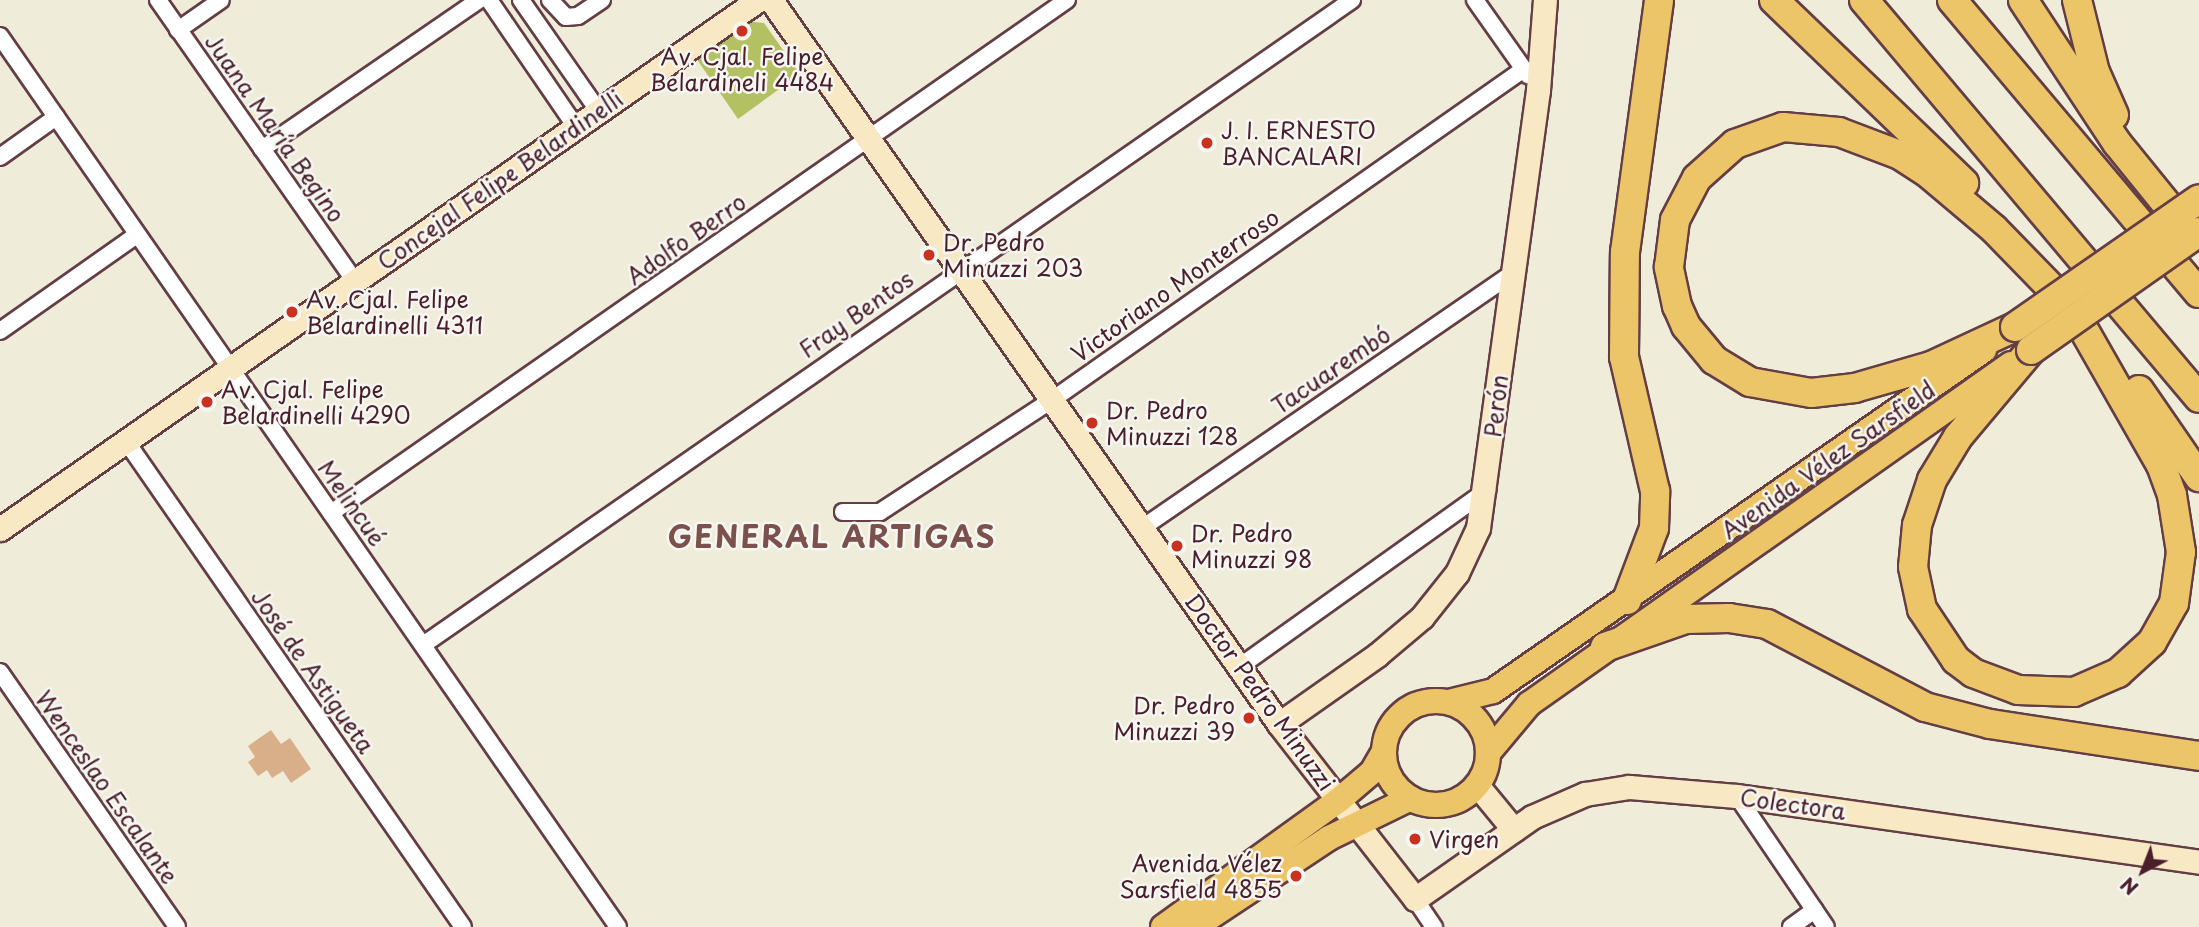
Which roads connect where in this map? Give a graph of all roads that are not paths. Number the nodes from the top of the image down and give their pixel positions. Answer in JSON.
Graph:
{"nodes":[{"id":1,"x":158,"y":0,"type":"edge"},
{"id":2,"x":221,"y":0,"type":"edge"},
{"id":3,"x":479,"y":0,"type":"edge"},
{"id":4,"x":489,"y":0,"type":"edge"},
{"id":5,"x":521,"y":0,"type":"edge"},
{"id":6,"x":550,"y":0,"type":"edge"},
{"id":7,"x":602,"y":0,"type":"edge"},
{"id":8,"x":758,"y":0,"type":"edge"},
{"id":9,"x":771,"y":0,"type":"edge"},
{"id":10,"x":1067,"y":0,"type":"edge"},
{"id":11,"x":1352,"y":0,"type":"edge"},
{"id":12,"x":1475,"y":0,"type":"edge"},
{"id":13,"x":1545,"y":0,"type":"edge"},
{"id":14,"x":1659,"y":0,"type":"edge"},
{"id":15,"x":1774,"y":0,"type":"edge"},
{"id":16,"x":1864,"y":0,"type":"edge"},
{"id":17,"x":1952,"y":0,"type":"edge"},
{"id":18,"x":2023,"y":0,"type":"edge"},
{"id":19,"x":2077,"y":0,"type":"edge"},
{"id":20,"x":178,"y":30,"type":"junction"},
{"id":21,"x":0,"y":36,"type":"edge"},
{"id":22,"x":1524,"y":69,"type":"junction"},
{"id":23,"x":1538,"y":89,"type":"junction"},
{"id":24,"x":599,"y":112,"type":"junction"},
{"id":25,"x":56,"y":117,"type":"junction"},
{"id":26,"x":576,"y":127,"type":"junction"},
{"id":27,"x":869,"y":140,"type":"junction"},
{"id":28,"x":262,"y":149,"type":"junction"},
{"id":29,"x":0,"y":157,"type":"edge"},
{"id":30,"x":2199,"y":200,"type":"edge"},
{"id":31,"x":2193,"y":234,"type":"edge"},
{"id":32,"x":135,"y":236,"type":"junction"},
{"id":33,"x":960,"y":269,"type":"junction"},
{"id":34,"x":1512,"y":274,"type":"junction"},
{"id":35,"x":355,"y":282,"type":"junction"},
{"id":36,"x":2199,"y":293,"type":"edge"},
{"id":37,"x":2070,"y":307,"type":"junction"},
{"id":38,"x":0,"y":331,"type":"edge"},
{"id":39,"x":2023,"y":338,"type":"junction"},
{"id":40,"x":230,"y":368,"type":"junction"},
{"id":41,"x":2199,"y":398,"type":"edge"},
{"id":42,"x":1052,"y":400,"type":"junction"},
{"id":43,"x":126,"y":441,"type":"junction"},
{"id":44,"x":2199,"y":477,"type":"edge"},
{"id":45,"x":1486,"y":490,"type":"junction"},
{"id":46,"x":843,"y":512,"type":"dead end"},
{"id":47,"x":331,"y":513,"type":"junction"},
{"id":48,"x":0,"y":528,"type":"edge"},
{"id":49,"x":1142,"y":528,"type":"junction"},
{"id":50,"x":1627,"y":600,"type":"junction"},
{"id":51,"x":423,"y":645,"type":"junction"},
{"id":52,"x":1605,"y":647,"type":"junction"},
{"id":53,"x":1239,"y":667,"type":"junction"},
{"id":54,"x":0,"y":672,"type":"edge"},
{"id":55,"x":1448,"y":702,"type":"junction"},
{"id":56,"x":1279,"y":724,"type":"junction"},
{"id":57,"x":1488,"y":753,"type":"junction"},
{"id":58,"x":1383,"y":754,"type":"junction"},
{"id":59,"x":2199,"y":756,"type":"edge"},
{"id":60,"x":1478,"y":785,"type":"junction"},
{"id":61,"x":1737,"y":796,"type":"junction"},
{"id":62,"x":1409,"y":799,"type":"junction"},
{"id":63,"x":1339,"y":800,"type":"junction"},
{"id":64,"x":1358,"y":822,"type":"junction"},
{"id":65,"x":1514,"y":830,"type":"junction"},
{"id":66,"x":2199,"y":862,"type":"edge"},
{"id":67,"x":1415,"y":899,"type":"junction"},
{"id":68,"x":1814,"y":910,"type":"junction"},
{"id":69,"x":177,"y":927,"type":"edge"},
{"id":70,"x":463,"y":927,"type":"edge"},
{"id":71,"x":618,"y":927,"type":"edge"},
{"id":72,"x":1163,"y":927,"type":"edge"},
{"id":73,"x":1195,"y":927,"type":"edge"},
{"id":74,"x":1434,"y":927,"type":"edge"},
{"id":75,"x":1791,"y":927,"type":"edge"},
{"id":76,"x":1826,"y":927,"type":"edge"}],
"edges":[{"from":1,"to":20,"type":"street","name":"Juana María Begino"},
{"from":2,"to":20,"type":"street"},
{"from":3,"to":28,"type":"street"},
{"from":4,"to":26,"type":"street"},
{"from":5,"to":24,"type":"street"},
{"from":6,"to":7,"type":"street"},
{"from":8,"to":24,"type":"main road","name":"Concejal Felipe Belardinelli"},
{"from":9,"to":27,"type":"main road","name":"Doctor Pedro Minuzzi"},
{"from":10,"to":27,"type":"street","name":"Adolfo Berro"},
{"from":11,"to":33,"type":"street","name":"Fray Bentos"},
{"from":12,"to":22,"type":"street"},
{"from":13,"to":23,"type":"main road","name":"Perón"},
{"from":14,"to":50,"type":"highway"},
{"from":15,"to":37,"type":"highway"},
{"from":16,"to":41,"type":"highway"},
{"from":17,"to":36,"type":"highway"},
{"from":18,"to":31,"type":"highway"},
{"from":19,"to":31,"type":"highway"},
{"from":20,"to":28,"type":"street","name":"Juana María Begino"},
{"from":21,"to":25,"type":"street","name":"Melincué"},
{"from":22,"to":23,"type":"street"},
{"from":22,"to":42,"type":"street","name":"Victoriano Monterroso"},
{"from":23,"to":34,"type":"main road","name":"Perón"},
{"from":24,"to":26,"type":"main road","name":"Concejal Felipe Belardinelli"},
{"from":25,"to":29,"type":"street"},
{"from":25,"to":32,"type":"street","name":"Melincué"},
{"from":26,"to":35,"type":"main road","name":"Concejal Felipe Belardinelli"},
{"from":27,"to":33,"type":"main road","name":"Doctor Pedro Minuzzi"},
{"from":27,"to":47,"type":"street","name":"Adolfo Berro"},
{"from":28,"to":35,"type":"street","name":"Juana María Begino"},
{"from":30,"to":39,"type":"highway","name":"Avenida Vélez Sarsfield","bridge":true},
{"from":31,"to":39,"type":"highway","name":"Avenida Vélez Sarsfield","bridge":true},
{"from":32,"to":38,"type":"street"},
{"from":32,"to":40,"type":"street","name":"Melincué"},
{"from":33,"to":42,"type":"main road","name":"Doctor Pedro Minuzzi"},
{"from":33,"to":51,"type":"street","name":"Fray Bentos"},
{"from":34,"to":45,"type":"main road","name":"Perón"},
{"from":34,"to":49,"type":"street","name":"Tacuarembó"},
{"from":35,"to":40,"type":"main road","name":"Concejal Felipe Belardinelli"},
{"from":37,"to":39,"type":"highway"},
{"from":37,"to":39,"type":"highway"},
{"from":37,"to":44,"type":"highway"},
{"from":39,"to":50,"type":"main road","name":"Avenida Vélez Sarsfield"},
{"from":39,"to":52,"type":"main road","name":"Avenida Vélez Sarsfield"},
{"from":40,"to":43,"type":"main road","name":"Concejal Felipe Belardinelli"},
{"from":40,"to":47,"type":"street","name":"Melincué"},
{"from":42,"to":46,"type":"street","name":"Victoriano Monterroso"},
{"from":42,"to":49,"type":"main road","name":"Doctor Pedro Minuzzi"},
{"from":43,"to":48,"type":"main road","name":"Concejal Felipe Belardinelli"},
{"from":43,"to":70,"type":"street","name":"José de Astigueta"},
{"from":45,"to":53,"type":"street"},
{"from":45,"to":56,"type":"main road","name":"Perón"},
{"from":47,"to":51,"type":"street","name":"Melincué"},
{"from":49,"to":53,"type":"main road","name":"Doctor Pedro Minuzzi"},
{"from":50,"to":55,"type":"main road","name":"Avenida Vélez Sarsfield"},
{"from":51,"to":71,"type":"street","name":"Melincué"},
{"from":52,"to":57,"type":"main road","name":"Avenida Vélez Sarsfield"},
{"from":52,"to":59,"type":"highway"},
{"from":53,"to":56,"type":"main road","name":"Doctor Pedro Minuzzi"},
{"from":54,"to":69,"type":"street","name":"Wenceslao Escalante"},
{"from":55,"to":57,"type":"main road"},
{"from":55,"to":58,"type":"main road"},
{"from":56,"to":63,"type":"main road","name":"Doctor Pedro Minuzzi"},
{"from":57,"to":60,"type":"main road"},
{"from":58,"to":62,"type":"main road"},
{"from":58,"to":63,"type":"main road"},
{"from":60,"to":62,"type":"main road"},
{"from":60,"to":65,"type":"main road"},
{"from":61,"to":65,"type":"main road","name":"Colectora"},
{"from":61,"to":66,"type":"main road","name":"Colectora"},
{"from":61,"to":68,"type":"street"},
{"from":62,"to":64,"type":"main road"},
{"from":63,"to":64,"type":"main road","name":"Doctor Pedro Minuzzi"},
{"from":63,"to":72,"type":"main road"},
{"from":64,"to":67,"type":"main road","name":"Doctor Pedro Minuzzi"},
{"from":64,"to":73,"type":"main road"},
{"from":65,"to":67,"type":"main road","name":"Colectora"},
{"from":67,"to":74,"type":"street"},
{"from":68,"to":75,"type":"street"},
{"from":68,"to":76,"type":"street"}]}
